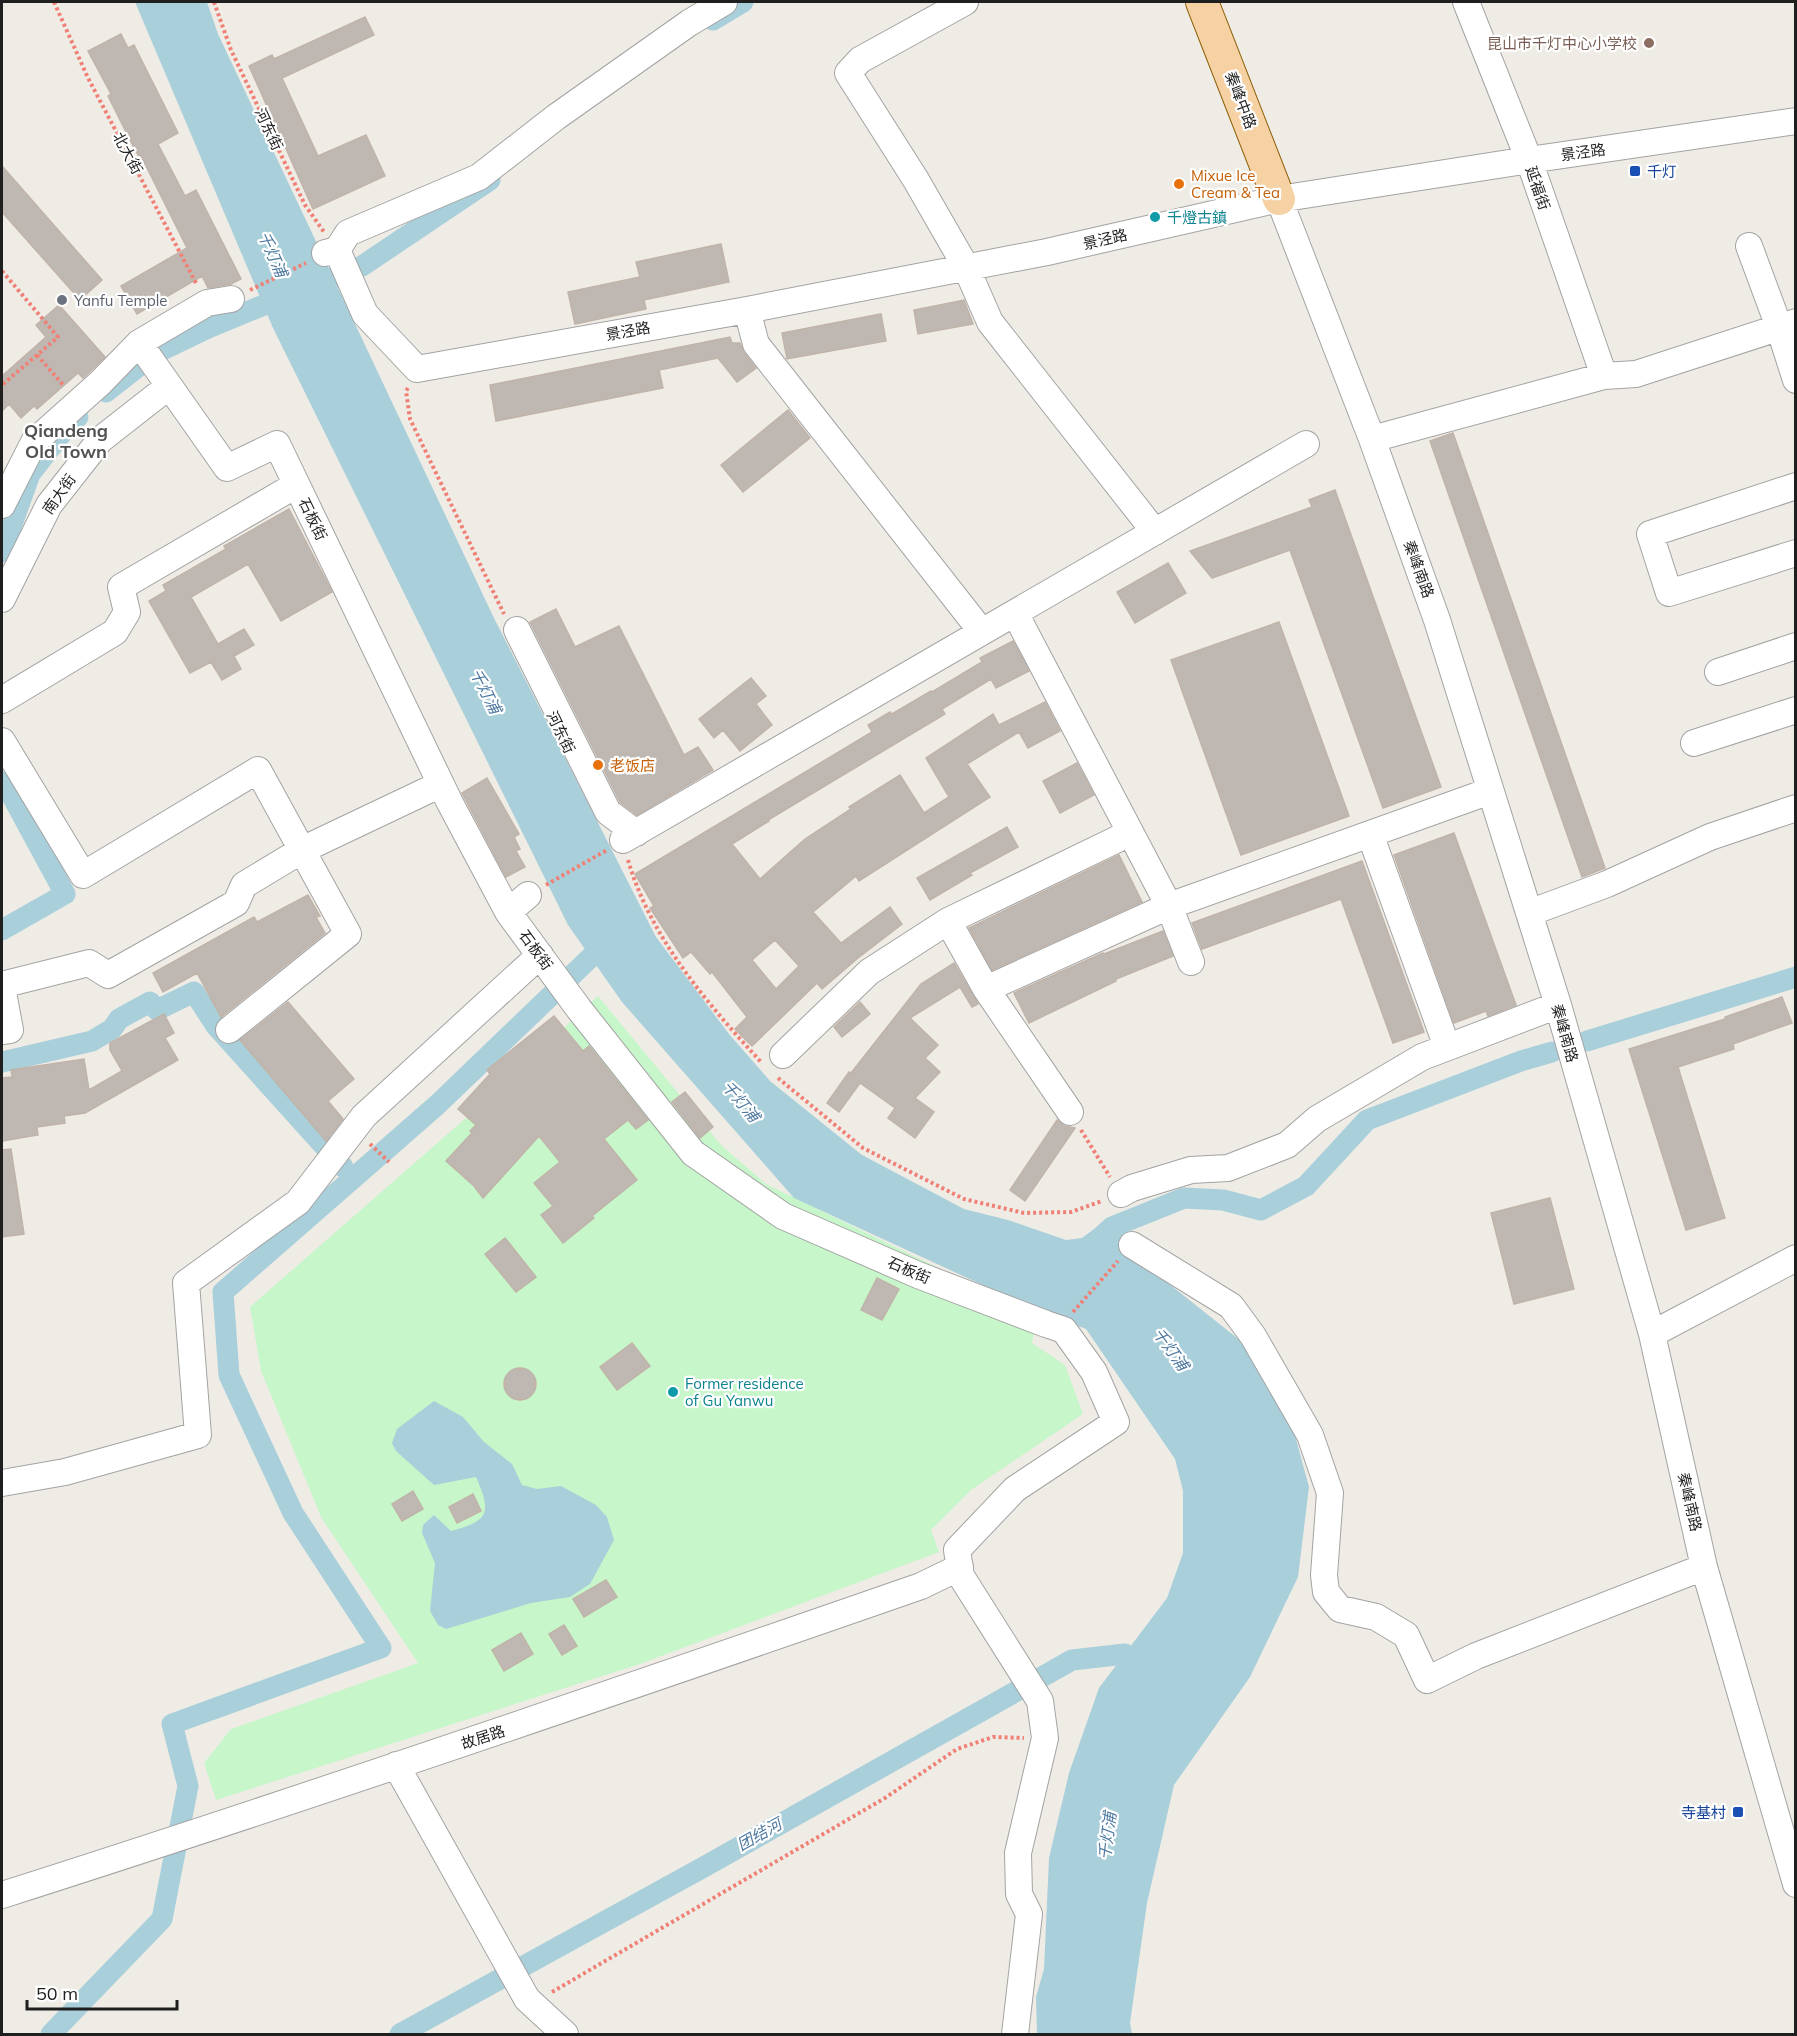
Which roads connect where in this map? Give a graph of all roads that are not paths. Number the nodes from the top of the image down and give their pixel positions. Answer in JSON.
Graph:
{"nodes":[{"id":1,"x":724,"y":2,"type":"edge"},
{"id":2,"x":965,"y":2,"type":"edge"},
{"id":3,"x":1202,"y":2,"type":"edge"},
{"id":4,"x":1466,"y":2,"type":"edge"},
{"id":5,"x":1796,"y":122,"type":"edge"},
{"id":6,"x":1528,"y":160,"type":"junction"},
{"id":7,"x":1279,"y":199,"type":"junction"},
{"id":8,"x":1749,"y":246,"type":"dead end"},
{"id":9,"x":966,"y":267,"type":"junction"},
{"id":10,"x":219,"y":301,"type":"road end"},
{"id":11,"x":747,"y":310,"type":"junction"},
{"id":12,"x":1787,"y":324,"type":"edge"},
{"id":13,"x":139,"y":343,"type":"junction"},
{"id":14,"x":1604,"y":376,"type":"junction"},
{"id":15,"x":1795,"y":379,"type":"edge"},
{"id":16,"x":169,"y":386,"type":"junction"},
{"id":17,"x":1372,"y":439,"type":"junction"},
{"id":18,"x":1306,"y":444,"type":"dead end"},
{"id":19,"x":296,"y":485,"type":"junction"},
{"id":20,"x":1796,"y":486,"type":"edge"},
{"id":21,"x":2,"y":505,"type":"edge"},
{"id":22,"x":1155,"y":532,"type":"junction"},
{"id":23,"x":1796,"y":553,"type":"edge"},
{"id":24,"x":2,"y":599,"type":"edge"},
{"id":25,"x":1015,"y":613,"type":"junction"},
{"id":26,"x":512,"y":625,"type":"road end"},
{"id":27,"x":982,"y":632,"type":"junction"},
{"id":28,"x":1796,"y":646,"type":"edge"},
{"id":29,"x":1718,"y":672,"type":"dead end"},
{"id":30,"x":2,"y":700,"type":"edge"},
{"id":31,"x":1796,"y":710,"type":"edge"},
{"id":32,"x":2,"y":741,"type":"edge"},
{"id":33,"x":1694,"y":743,"type":"dead end"},
{"id":34,"x":441,"y":784,"type":"junction"},
{"id":35,"x":1490,"y":791,"type":"junction"},
{"id":36,"x":1796,"y":808,"type":"edge"},
{"id":37,"x":1130,"y":832,"type":"junction"},
{"id":38,"x":1370,"y":834,"type":"junction"},
{"id":39,"x":302,"y":850,"type":"junction"},
{"id":40,"x":528,"y":895,"type":"road end"},
{"id":41,"x":1169,"y":906,"type":"junction"},
{"id":42,"x":508,"y":912,"type":"junction"},
{"id":43,"x":1528,"y":913,"type":"junction"},
{"id":44,"x":948,"y":921,"type":"junction"},
{"id":45,"x":544,"y":961,"type":"junction"},
{"id":46,"x":1191,"y":963,"type":"dead end"},
{"id":47,"x":2,"y":986,"type":"edge"},
{"id":48,"x":986,"y":989,"type":"junction"},
{"id":49,"x":1558,"y":1005,"type":"junction"},
{"id":50,"x":229,"y":1030,"type":"dead end"},
{"id":51,"x":2,"y":1031,"type":"edge"},
{"id":52,"x":1447,"y":1047,"type":"junction"},
{"id":53,"x":776,"y":1067,"type":"road end"},
{"id":54,"x":1070,"y":1112,"type":"road end"},
{"id":55,"x":1121,"y":1194,"type":"road end"},
{"id":56,"x":1126,"y":1251,"type":"road end"},
{"id":57,"x":1796,"y":1258,"type":"edge"},
{"id":58,"x":1652,"y":1334,"type":"junction"},
{"id":59,"x":12,"y":1481,"type":"edge"},
{"id":60,"x":960,"y":1567,"type":"junction"},
{"id":61,"x":1704,"y":1567,"type":"junction"},
{"id":62,"x":396,"y":1765,"type":"junction"},
{"id":63,"x":1796,"y":1884,"type":"edge"},
{"id":64,"x":2,"y":1895,"type":"edge"},
{"id":65,"x":565,"y":2034,"type":"edge"},
{"id":66,"x":1015,"y":2034,"type":"edge"}],
"edges":[{"from":1,"to":11,"type":"street","name":"景泾路"},
{"from":2,"to":9,"type":"street"},
{"from":3,"to":7,"type":"main road","name":"秦峰中路"},
{"from":4,"to":6,"type":"street","name":"延福街"},
{"from":5,"to":6,"type":"street","name":"景泾路"},
{"from":6,"to":7,"type":"street","name":"景泾路"},
{"from":6,"to":14,"type":"street","name":"延福街"},
{"from":7,"to":9,"type":"street","name":"景泾路"},
{"from":7,"to":17,"type":"street","name":"秦峰南路"},
{"from":8,"to":12,"type":"street"},
{"from":9,"to":11,"type":"street","name":"景泾路"},
{"from":9,"to":22,"type":"street"},
{"from":10,"to":13,"type":"street"},
{"from":11,"to":27,"type":"street"},
{"from":12,"to":14,"type":"street"},
{"from":12,"to":15,"type":"street"},
{"from":13,"to":16,"type":"street","name":"石板街"},
{"from":13,"to":21,"type":"street"},
{"from":14,"to":17,"type":"street"},
{"from":16,"to":19,"type":"street","name":"石板街"},
{"from":16,"to":24,"type":"street","name":"南大街"},
{"from":17,"to":35,"type":"street","name":"秦峰南路"},
{"from":18,"to":22,"type":"street"},
{"from":19,"to":30,"type":"street"},
{"from":19,"to":34,"type":"street","name":"石板街"},
{"from":20,"to":23,"type":"street"},
{"from":22,"to":25,"type":"street"},
{"from":25,"to":27,"type":"street"},
{"from":25,"to":37,"type":"street"},
{"from":26,"to":27,"type":"street","name":"河东街"},
{"from":28,"to":29,"type":"street"},
{"from":31,"to":33,"type":"street"},
{"from":32,"to":39,"type":"street"},
{"from":34,"to":39,"type":"street"},
{"from":34,"to":42,"type":"street","name":"石板街"},
{"from":35,"to":38,"type":"street"},
{"from":35,"to":43,"type":"street","name":"秦峰南路"},
{"from":36,"to":43,"type":"street"},
{"from":37,"to":41,"type":"street"},
{"from":37,"to":44,"type":"street"},
{"from":38,"to":41,"type":"street"},
{"from":38,"to":52,"type":"street"},
{"from":39,"to":47,"type":"street"},
{"from":39,"to":50,"type":"street"},
{"from":40,"to":42,"type":"street"},
{"from":41,"to":46,"type":"street"},
{"from":41,"to":48,"type":"street"},
{"from":42,"to":45,"type":"street","name":"石板街"},
{"from":43,"to":49,"type":"street","name":"秦峰南路"},
{"from":44,"to":48,"type":"street"},
{"from":44,"to":53,"type":"street"},
{"from":45,"to":59,"type":"street"},
{"from":45,"to":60,"type":"street","name":"石板街"},
{"from":47,"to":51,"type":"street"},
{"from":48,"to":54,"type":"street"},
{"from":49,"to":52,"type":"street"},
{"from":49,"to":58,"type":"street","name":"秦峰南路"},
{"from":52,"to":55,"type":"street"},
{"from":56,"to":61,"type":"street"},
{"from":57,"to":58,"type":"street"},
{"from":58,"to":61,"type":"street","name":"秦峰南路"},
{"from":60,"to":62,"type":"street","name":"故居路"},
{"from":60,"to":66,"type":"street"},
{"from":61,"to":63,"type":"street","name":"秦峰南路"},
{"from":62,"to":64,"type":"street","name":"故居路"},
{"from":62,"to":65,"type":"street"}]}
